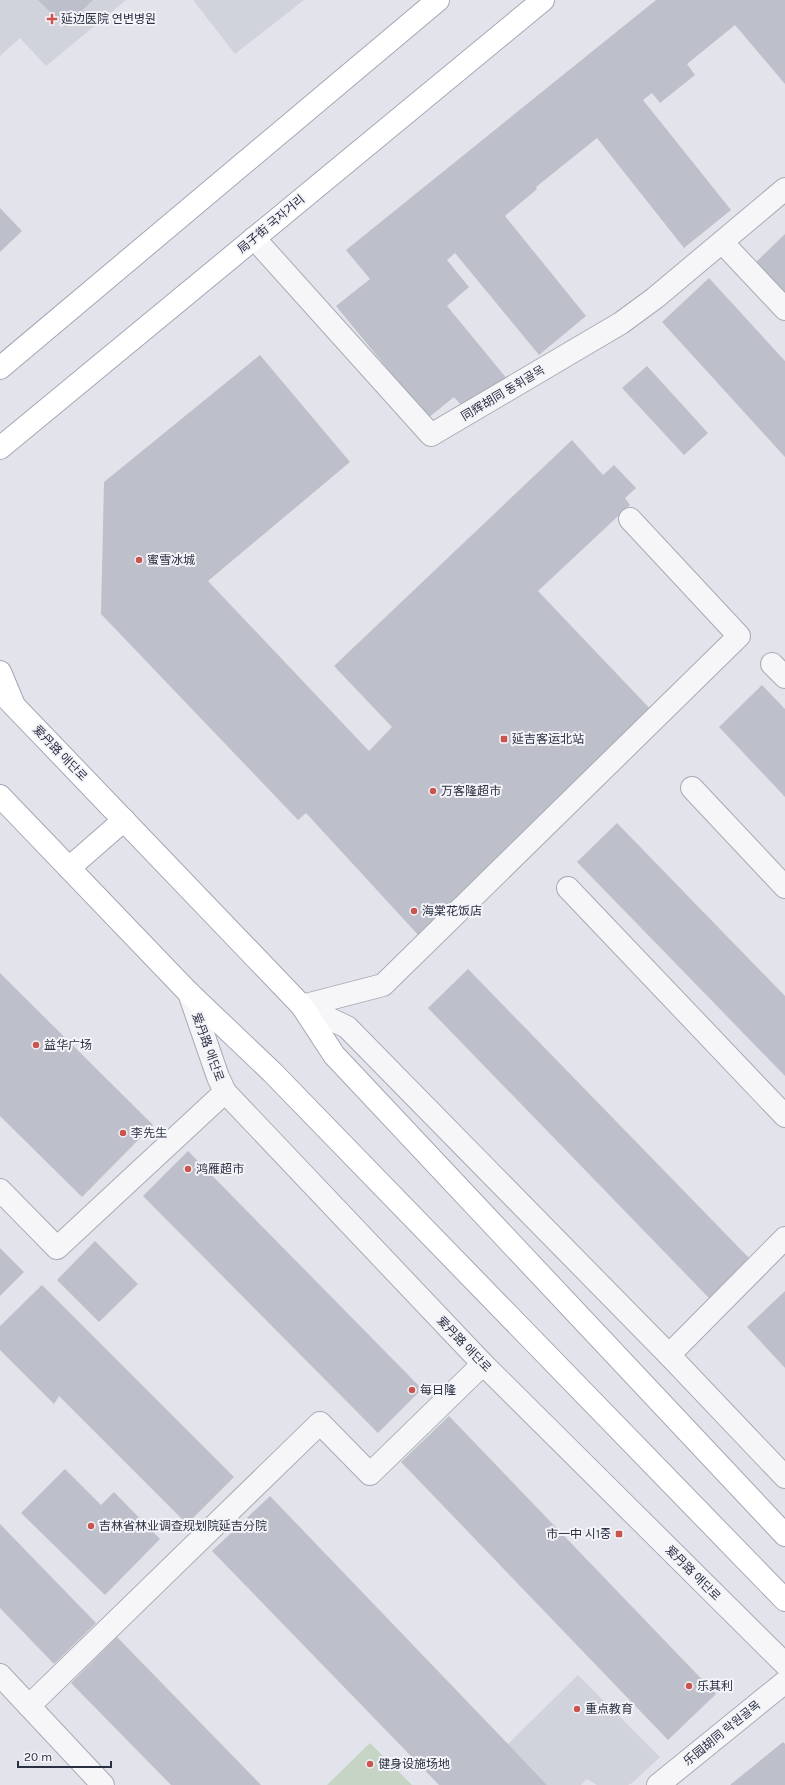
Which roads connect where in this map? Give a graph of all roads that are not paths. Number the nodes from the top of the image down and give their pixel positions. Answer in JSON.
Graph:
{"nodes":[{"id":1,"x":438,"y":0,"type":"edge"},
{"id":2,"x":543,"y":0,"type":"edge"},
{"id":3,"x":785,"y":189,"type":"edge"},
{"id":4,"x":254,"y":238,"type":"junction"},
{"id":5,"x":722,"y":242,"type":"junction"},
{"id":6,"x":785,"y":309,"type":"edge"},
{"id":7,"x":0,"y":368,"type":"edge"},
{"id":8,"x":1,"y":449,"type":"edge"},
{"id":9,"x":630,"y":519,"type":"dead end"},
{"id":10,"x":0,"y":672,"type":"edge"},
{"id":11,"x":7,"y":698,"type":"edge"},
{"id":12,"x":692,"y":788,"type":"dead end"},
{"id":13,"x":0,"y":796,"type":"edge"},
{"id":14,"x":0,"y":802,"type":"edge"},
{"id":15,"x":124,"y":820,"type":"junction"},
{"id":16,"x":29,"y":825,"type":"junction"},
{"id":17,"x":69,"y":868,"type":"junction"},
{"id":18,"x":785,"y":887,"type":"edge"},
{"id":19,"x":568,"y":888,"type":"dead end"},
{"id":20,"x":189,"y":993,"type":"junction"},
{"id":21,"x":302,"y":1006,"type":"junction"},
{"id":22,"x":225,"y":1092,"type":"junction"},
{"id":23,"x":785,"y":1116,"type":"edge"},
{"id":24,"x":0,"y":1190,"type":"edge"},
{"id":25,"x":785,"y":1238,"type":"edge"},
{"id":26,"x":669,"y":1355,"type":"junction"},
{"id":27,"x":483,"y":1364,"type":"junction"},
{"id":28,"x":785,"y":1477,"type":"edge"},
{"id":29,"x":785,"y":1535,"type":"edge"},
{"id":30,"x":785,"y":1600,"type":"edge"},
{"id":31,"x":785,"y":1664,"type":"edge"},
{"id":32,"x":0,"y":1675,"type":"edge"},
{"id":33,"x":785,"y":1682,"type":"edge"},
{"id":34,"x":29,"y":1706,"type":"junction"},
{"id":35,"x":103,"y":1785,"type":"edge"},
{"id":36,"x":658,"y":1785,"type":"edge"}],
"edges":[{"from":1,"to":7,"type":"main road"},
{"from":2,"to":4,"type":"main road","name":"局子街 국자거리"},
{"from":3,"to":5,"type":"street","name":"同辉胡同 동휘골목"},
{"from":4,"to":5,"type":"street","name":"同辉胡同 동휘골목"},
{"from":4,"to":8,"type":"main road","name":"局子街 국자거리"},
{"from":5,"to":6,"type":"street"},
{"from":9,"to":21,"type":"street"},
{"from":10,"to":11,"type":"main road"},
{"from":11,"to":15,"type":"main road","name":"爱丹路 애단로"},
{"from":12,"to":18,"type":"street"},
{"from":13,"to":16,"type":"main road","name":"爱丹路 애단로"},
{"from":14,"to":16,"type":"main road"},
{"from":15,"to":17,"type":"main road"},
{"from":15,"to":21,"type":"main road","name":"爱丹路 애단로"},
{"from":16,"to":17,"type":"main road","name":"爱丹路 애단로"},
{"from":17,"to":20,"type":"main road","name":"爱丹路 애단로"},
{"from":19,"to":23,"type":"street"},
{"from":20,"to":22,"type":"street","name":"爱丹路 애단로"},
{"from":20,"to":30,"type":"main road","name":"爱丹路 애단로"},
{"from":21,"to":26,"type":"street","name":"爱丹路 애단로"},
{"from":21,"to":29,"type":"main road","name":"爱丹路 애단로"},
{"from":22,"to":24,"type":"street"},
{"from":22,"to":27,"type":"street","name":"爱丹路 애단로"},
{"from":25,"to":26,"type":"street"},
{"from":26,"to":28,"type":"street","name":"爱丹路 애단로"},
{"from":27,"to":31,"type":"street","name":"爱丹路 애단로"},
{"from":27,"to":34,"type":"street"},
{"from":32,"to":34,"type":"street"},
{"from":33,"to":36,"type":"street","name":"乐园胡同 락원골목"},
{"from":34,"to":35,"type":"street"}]}
